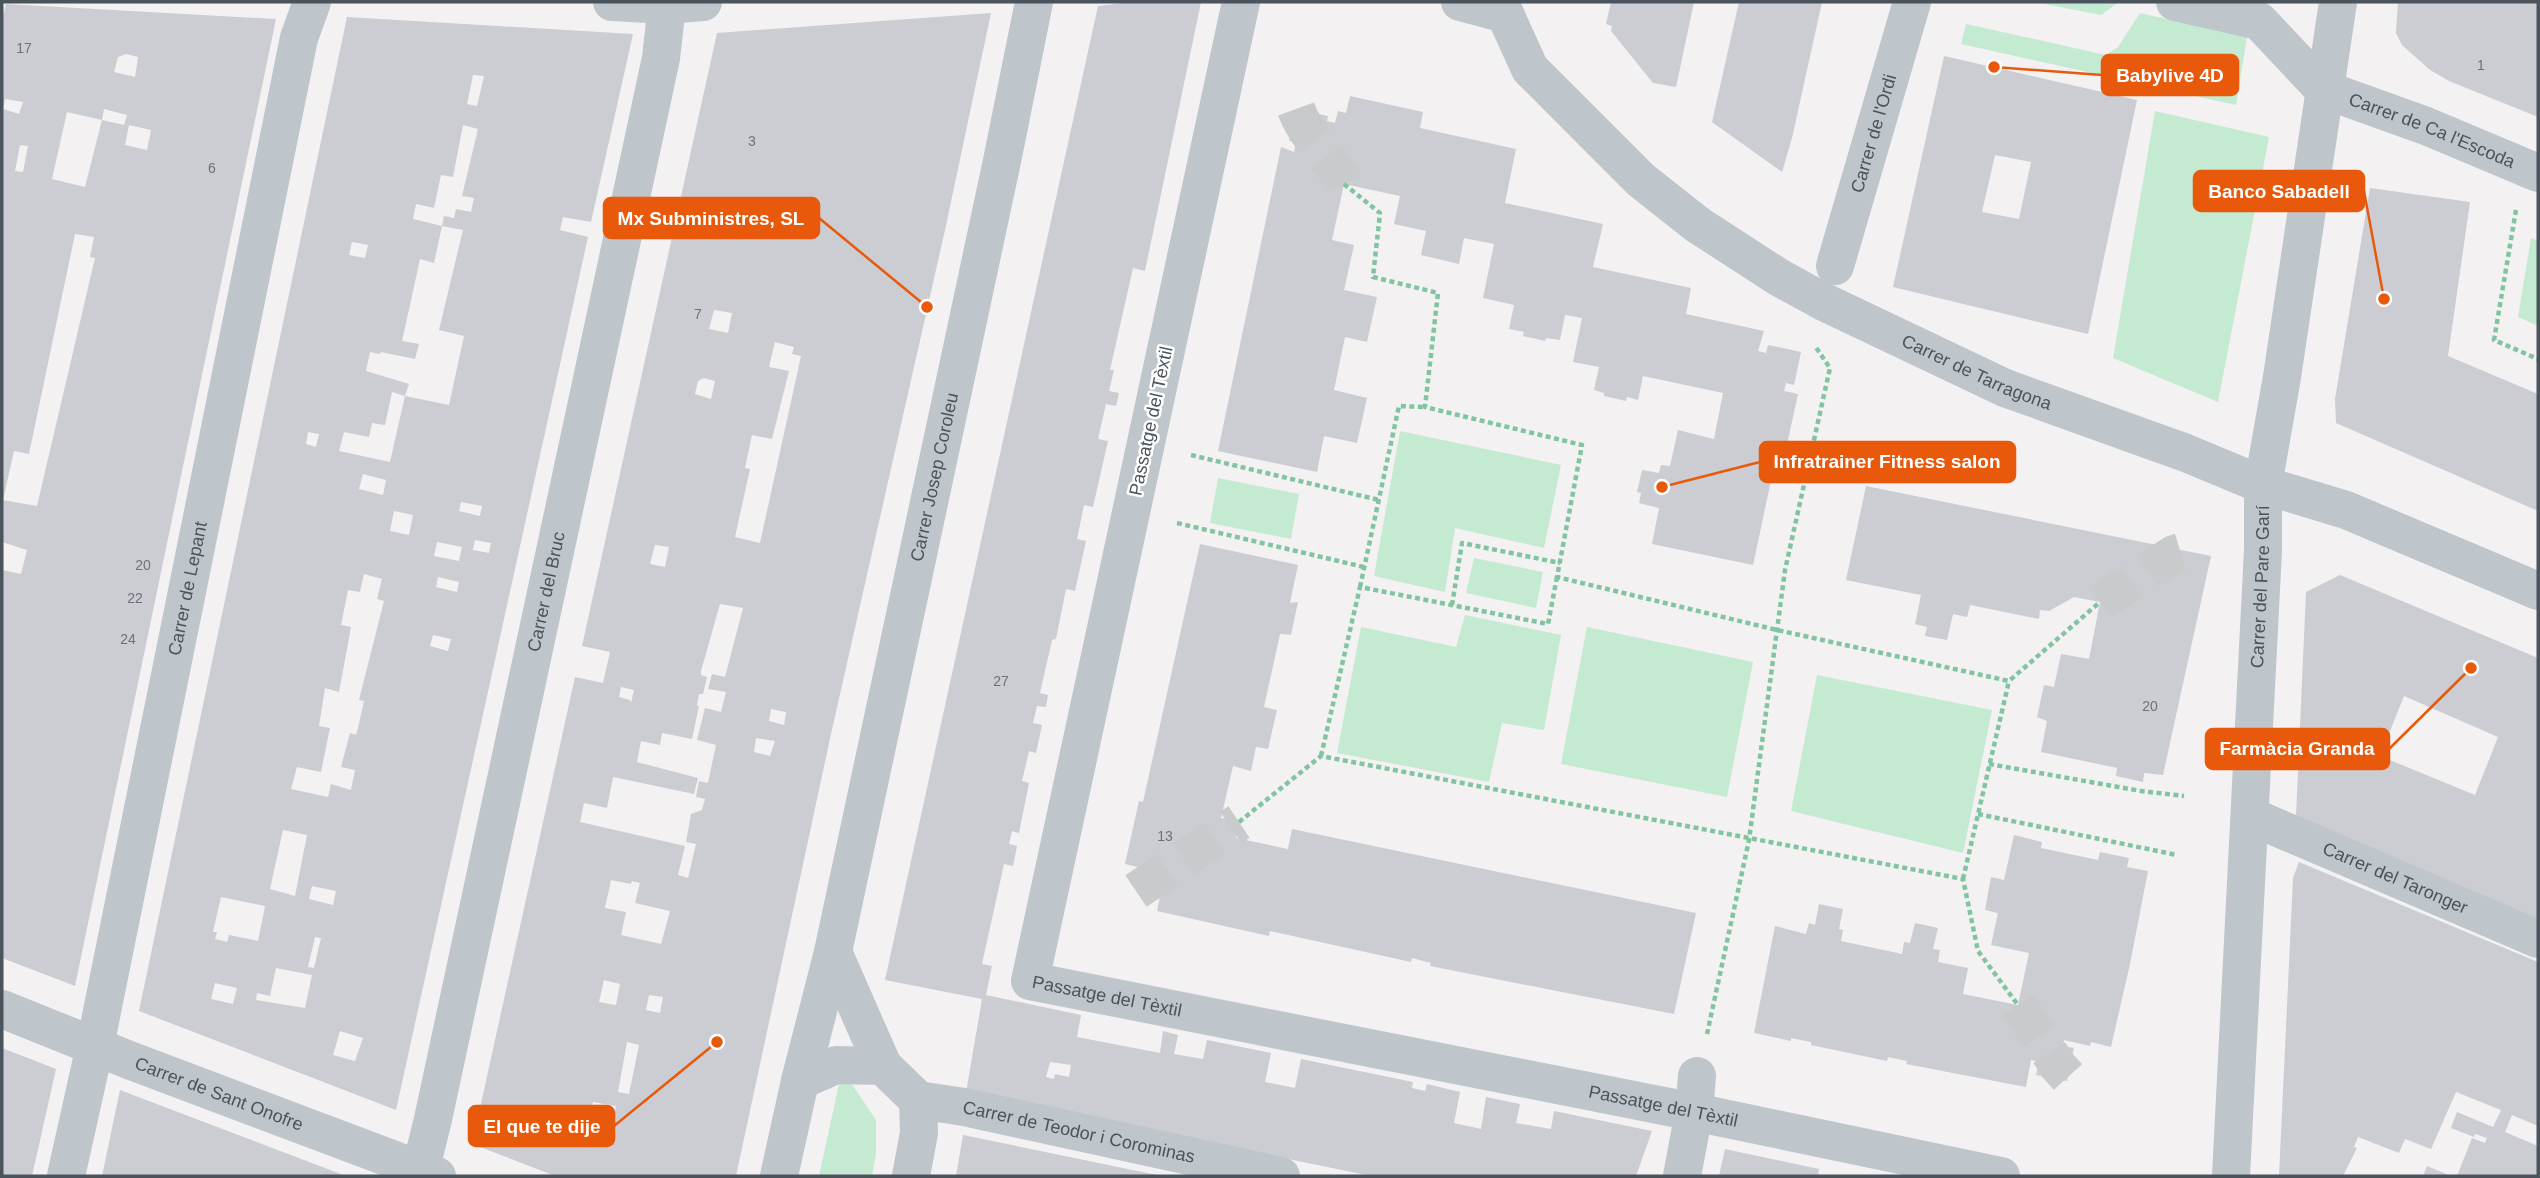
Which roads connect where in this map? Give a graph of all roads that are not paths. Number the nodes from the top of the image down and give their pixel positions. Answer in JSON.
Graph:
{"nodes":[{"id":1,"x":312,"y":2,"type":"edge"},
{"id":2,"x":612,"y":2,"type":"edge"},
{"id":3,"x":1034,"y":2,"type":"edge"},
{"id":4,"x":1241,"y":2,"type":"edge"},
{"id":5,"x":1460,"y":2,"type":"edge"},
{"id":6,"x":1912,"y":2,"type":"edge"},
{"id":7,"x":2175,"y":2,"type":"edge"},
{"id":8,"x":2338,"y":2,"type":"edge"},
{"id":9,"x":685,"y":4,"type":"edge"},
{"id":10,"x":1506,"y":8,"type":"edge"},
{"id":11,"x":2323,"y":89,"type":"junction"},
{"id":12,"x":2527,"y":188,"type":"edge"},
{"id":13,"x":1835,"y":266,"type":"dead end"},
{"id":14,"x":2263,"y":485,"type":"junction"},
{"id":15,"x":2538,"y":591,"type":"edge"},
{"id":16,"x":2250,"y":816,"type":"junction"},
{"id":17,"x":2538,"y":939,"type":"edge"},
{"id":18,"x":833,"y":952,"type":"junction"},
{"id":19,"x":2,"y":1009,"type":"edge"},
{"id":20,"x":96,"y":1046,"type":"junction"},
{"id":21,"x":883,"y":1066,"type":"junction"},
{"id":22,"x":800,"y":1081,"type":"junction"},
{"id":23,"x":1696,"y":1094,"type":"junction"},
{"id":24,"x":918,"y":1100,"type":"junction"},
{"id":25,"x":426,"y":1174,"type":"edge"},
{"id":26,"x":66,"y":1176,"type":"edge"},
{"id":27,"x":779,"y":1176,"type":"edge"},
{"id":28,"x":911,"y":1176,"type":"edge"},
{"id":29,"x":1281,"y":1176,"type":"edge"},
{"id":30,"x":1682,"y":1176,"type":"edge"},
{"id":31,"x":2001,"y":1176,"type":"edge"},
{"id":32,"x":2231,"y":1176,"type":"edge"}],
"edges":[{"from":1,"to":20,"type":"street","name":"Carrer de Lepant"},
{"from":2,"to":9,"type":"street"},
{"from":3,"to":18,"type":"street","name":"Carrer Josep Coroleu"},
{"from":4,"to":23,"type":"street","name":"Passatge del Tèxtil"},
{"from":5,"to":10,"type":"street"},
{"from":6,"to":13,"type":"street","name":"Carrer de l'Ordi"},
{"from":7,"to":11,"type":"street"},
{"from":8,"to":11,"type":"street","name":"Carrer del Pare Garí"},
{"from":9,"to":25,"type":"street","name":"Carrer del Bruc"},
{"from":10,"to":14,"type":"street","name":"Carrer de Tarragona"},
{"from":11,"to":12,"type":"street","name":"Carrer de Ca l'Escoda"},
{"from":11,"to":14,"type":"street","name":"Carrer del Pare Garí"},
{"from":14,"to":15,"type":"street","name":"Carrer de Tarragona"},
{"from":14,"to":16,"type":"street","name":"Carrer del Pare Garí"},
{"from":16,"to":17,"type":"street","name":"Carrer del Taronger"},
{"from":16,"to":32,"type":"street","name":"Carrer del Pare Garí"},
{"from":18,"to":21,"type":"street"},
{"from":18,"to":22,"type":"street","name":"Carrer Josep Coroleu"},
{"from":19,"to":20,"type":"street","name":"Carrer de Sant Onofre"},
{"from":20,"to":25,"type":"street","name":"Carrer de Sant Onofre"},
{"from":20,"to":26,"type":"street","name":"Carrer de Lepant"},
{"from":21,"to":22,"type":"street"},
{"from":21,"to":24,"type":"street"},
{"from":22,"to":27,"type":"street","name":"Carrer Josep Coroleu"},
{"from":23,"to":30,"type":"street"},
{"from":23,"to":31,"type":"street","name":"Passatge del Tèxtil"},
{"from":24,"to":28,"type":"street"},
{"from":24,"to":29,"type":"street","name":"Carrer de Teodor i Corominas"}]}
